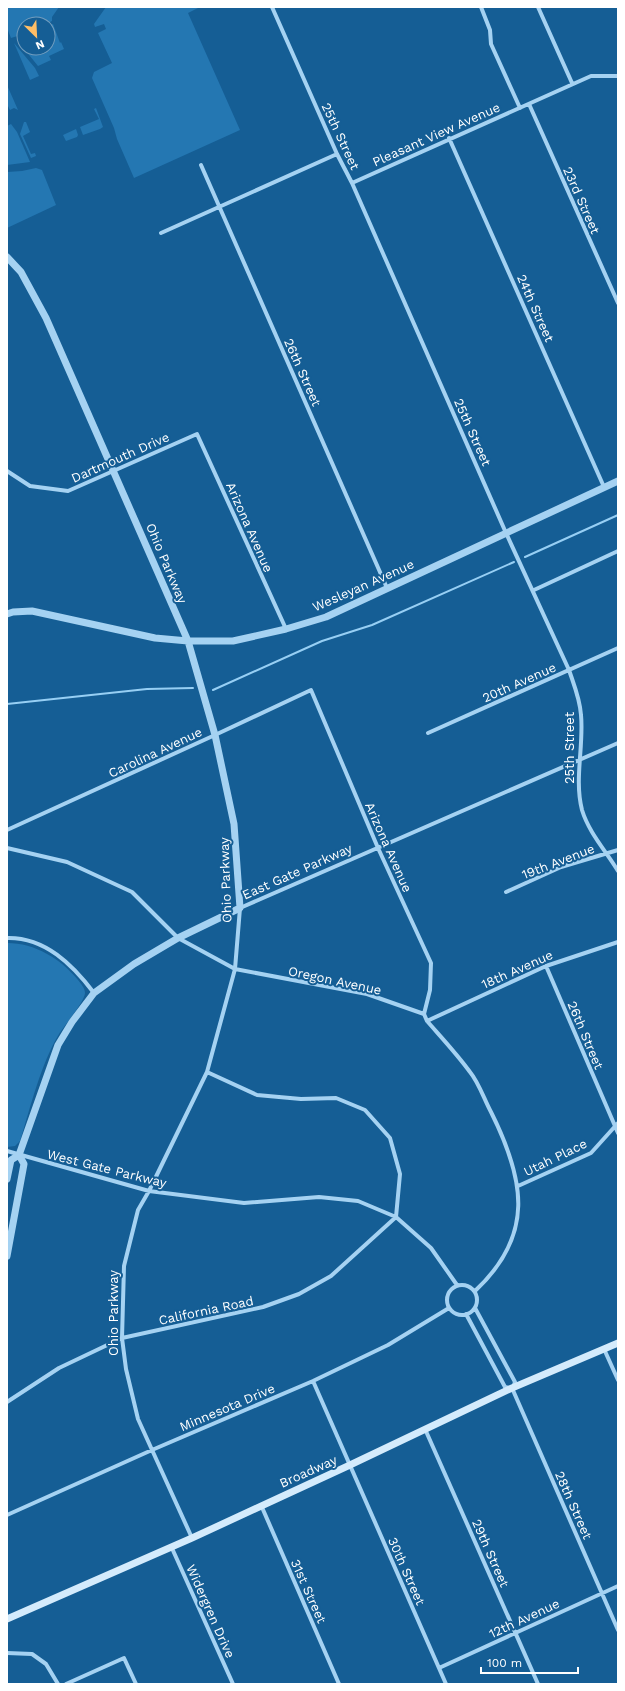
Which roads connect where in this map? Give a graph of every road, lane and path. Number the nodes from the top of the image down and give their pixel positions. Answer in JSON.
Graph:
{"nodes":[{"id":1,"x":272,"y":7,"type":"edge"},
{"id":2,"x":480,"y":7,"type":"edge"},
{"id":3,"x":538,"y":7,"type":"edge"},
{"id":4,"x":618,"y":76,"type":"edge"},
{"id":5,"x":572,"y":83,"type":"junction"},
{"id":6,"x":529,"y":104,"type":"junction"},
{"id":7,"x":520,"y":108,"type":"junction"},
{"id":8,"x":449,"y":138,"type":"junction"},
{"id":9,"x":337,"y":154,"type":"junction"},
{"id":10,"x":201,"y":165,"type":"dead end"},
{"id":11,"x":352,"y":182,"type":"junction"},
{"id":12,"x":219,"y":208,"type":"junction"},
{"id":13,"x":161,"y":233,"type":"dead end"},
{"id":14,"x":7,"y":257,"type":"edge"},
{"id":15,"x":618,"y":303,"type":"edge"},
{"id":16,"x":197,"y":434,"type":"joint"},
{"id":17,"x":7,"y":471,"type":"edge"},
{"id":18,"x":115,"y":472,"type":"junction"},
{"id":19,"x":618,"y":481,"type":"edge"},
{"id":20,"x":604,"y":487,"type":"junction"},
{"id":21,"x":506,"y":533,"type":"junction"},
{"id":22,"x":618,"y":551,"type":"edge"},
{"id":23,"x":387,"y":588,"type":"junction"},
{"id":24,"x":534,"y":590,"type":"junction"},
{"id":25,"x":7,"y":614,"type":"edge"},
{"id":26,"x":286,"y":629,"type":"junction"},
{"id":27,"x":188,"y":641,"type":"junction"},
{"id":28,"x":618,"y":648,"type":"edge"},
{"id":29,"x":569,"y":670,"type":"junction"},
{"id":30,"x":311,"y":690,"type":"joint"},
{"id":31,"x":428,"y":733,"type":"dead end"},
{"id":32,"x":215,"y":735,"type":"junction"},
{"id":33,"x":618,"y":743,"type":"edge"},
{"id":34,"x":579,"y":759,"type":"junction"},
{"id":35,"x":7,"y":830,"type":"edge"},
{"id":36,"x":7,"y":848,"type":"edge"},
{"id":37,"x":378,"y":848,"type":"junction"},
{"id":38,"x":618,"y":850,"type":"edge"},
{"id":39,"x":607,"y":853,"type":"junction"},
{"id":40,"x":618,"y":871,"type":"edge"},
{"id":41,"x":506,"y":892,"type":"dead end"},
{"id":42,"x":240,"y":908,"type":"junction"},
{"id":43,"x":7,"y":938,"type":"edge"},
{"id":44,"x":178,"y":938,"type":"junction"},
{"id":45,"x":618,"y":942,"type":"edge"},
{"id":46,"x":546,"y":966,"type":"junction"},
{"id":47,"x":235,"y":969,"type":"junction"},
{"id":48,"x":94,"y":993,"type":"junction"},
{"id":49,"x":424,"y":1014,"type":"junction"},
{"id":50,"x":427,"y":1020,"type":"junction"},
{"id":51,"x":207,"y":1072,"type":"junction"},
{"id":52,"x":618,"y":1123,"type":"edge"},
{"id":53,"x":614,"y":1127,"type":"junction"},
{"id":54,"x":618,"y":1133,"type":"edge"},
{"id":55,"x":7,"y":1151,"type":"edge"},
{"id":56,"x":19,"y":1155,"type":"junction"},
{"id":57,"x":7,"y":1179,"type":"edge"},
{"id":58,"x":518,"y":1186,"type":"junction"},
{"id":59,"x":149,"y":1192,"type":"junction"},
{"id":60,"x":396,"y":1217,"type":"junction"},
{"id":61,"x":7,"y":1256,"type":"edge"},
{"id":62,"x":457,"y":1285,"type":"junction"},
{"id":63,"x":475,"y":1291,"type":"junction"},
{"id":64,"x":449,"y":1308,"type":"junction"},
{"id":65,"x":475,"y":1308,"type":"junction"},
{"id":66,"x":466,"y":1314,"type":"junction"},
{"id":67,"x":122,"y":1338,"type":"junction"},
{"id":68,"x":618,"y":1343,"type":"edge"},
{"id":69,"x":604,"y":1349,"type":"junction"},
{"id":70,"x":618,"y":1380,"type":"edge"},
{"id":71,"x":313,"y":1381,"type":"junction"},
{"id":72,"x":512,"y":1388,"type":"junction"},
{"id":73,"x":7,"y":1402,"type":"edge"},
{"id":74,"x":425,"y":1429,"type":"junction"},
{"id":75,"x":152,"y":1450,"type":"junction"},
{"id":76,"x":350,"y":1465,"type":"junction"},
{"id":77,"x":261,"y":1505,"type":"junction"},
{"id":78,"x":7,"y":1515,"type":"edge"},
{"id":79,"x":192,"y":1538,"type":"junction"},
{"id":80,"x":171,"y":1546,"type":"junction"},
{"id":81,"x":618,"y":1586,"type":"edge"},
{"id":82,"x":602,"y":1593,"type":"junction"},
{"id":83,"x":7,"y":1619,"type":"edge"},
{"id":84,"x":618,"y":1630,"type":"edge"},
{"id":85,"x":515,"y":1633,"type":"junction"},
{"id":86,"x":7,"y":1653,"type":"edge"},
{"id":87,"x":439,"y":1668,"type":"junction"},
{"id":88,"x":58,"y":1684,"type":"edge"},
{"id":89,"x":66,"y":1684,"type":"edge"},
{"id":90,"x":136,"y":1684,"type":"edge"},
{"id":91,"x":233,"y":1684,"type":"edge"},
{"id":92,"x":339,"y":1684,"type":"edge"},
{"id":93,"x":446,"y":1684,"type":"edge"},
{"id":94,"x":538,"y":1684,"type":"edge"}],
"edges":[{"from":1,"to":9,"type":"street","name":"25th Street"},
{"from":2,"to":7,"type":"street"},
{"from":3,"to":5,"type":"street"},
{"from":4,"to":5,"type":"street","name":"Pleasant View Avenue"},
{"from":5,"to":6,"type":"street","name":"Pleasant View Avenue"},
{"from":6,"to":7,"type":"street","name":"Pleasant View Avenue"},
{"from":6,"to":15,"type":"street","name":"23rd Street"},
{"from":7,"to":8,"type":"street","name":"Pleasant View Avenue"},
{"from":8,"to":11,"type":"street","name":"Pleasant View Avenue"},
{"from":8,"to":20,"type":"street","name":"24th Street"},
{"from":9,"to":11,"type":"street","name":"25th Street"},
{"from":9,"to":12,"type":"street"},
{"from":10,"to":12,"type":"street","name":"26th Street"},
{"from":11,"to":21,"type":"street","name":"25th Street"},
{"from":12,"to":13,"type":"street"},
{"from":12,"to":23,"type":"street","name":"26th Street"},
{"from":14,"to":18,"type":"street","name":"Ohio Parkway"},
{"from":16,"to":18,"type":"street","name":"Dartmouth Drive"},
{"from":16,"to":26,"type":"street","name":"Arizona Avenue"},
{"from":17,"to":18,"type":"street","name":"Dartmouth Drive"},
{"from":18,"to":27,"type":"street","name":"Ohio Parkway"},
{"from":19,"to":20,"type":"street","name":"Wesleyan Avenue"},
{"from":20,"to":21,"type":"street","name":"Wesleyan Avenue"},
{"from":21,"to":23,"type":"street","name":"Wesleyan Avenue"},
{"from":21,"to":24,"type":"street","name":"25th Street"},
{"from":22,"to":24,"type":"street"},
{"from":23,"to":26,"type":"street","name":"Wesleyan Avenue"},
{"from":24,"to":29,"type":"street","name":"25th Street"},
{"from":25,"to":27,"type":"street","name":"Wesleyan Avenue"},
{"from":26,"to":27,"type":"street","name":"Wesleyan Avenue"},
{"from":27,"to":32,"type":"street","name":"Ohio Parkway"},
{"from":28,"to":29,"type":"street","name":"20th Avenue"},
{"from":29,"to":31,"type":"street","name":"20th Avenue"},
{"from":29,"to":34,"type":"street","name":"25th Street"},
{"from":30,"to":32,"type":"street","name":"Carolina Avenue"},
{"from":30,"to":37,"type":"street","name":"Arizona Avenue"},
{"from":32,"to":35,"type":"street","name":"Carolina Avenue"},
{"from":32,"to":42,"type":"street","name":"Ohio Parkway"},
{"from":33,"to":34,"type":"street","name":"East Gate Parkway"},
{"from":34,"to":37,"type":"street","name":"East Gate Parkway"},
{"from":34,"to":39,"type":"street","name":"25th Street"},
{"from":36,"to":44,"type":"street","name":"Oregon Avenue"},
{"from":37,"to":42,"type":"street","name":"East Gate Parkway"},
{"from":37,"to":49,"type":"street","name":"Arizona Avenue"},
{"from":38,"to":39,"type":"street","name":"19th Avenue"},
{"from":39,"to":40,"type":"street","name":"25th Street"},
{"from":39,"to":41,"type":"street","name":"19th Avenue"},
{"from":42,"to":44,"type":"street","name":"East Gate Parkway"},
{"from":42,"to":47,"type":"street","name":"Ohio Parkway"},
{"from":43,"to":48,"type":"street"},
{"from":44,"to":47,"type":"street","name":"Oregon Avenue"},
{"from":44,"to":48,"type":"street","name":"East Gate Parkway"},
{"from":45,"to":46,"type":"street","name":"18th Avenue"},
{"from":46,"to":50,"type":"street","name":"18th Avenue"},
{"from":46,"to":53,"type":"street","name":"26th Street"},
{"from":47,"to":49,"type":"street","name":"Oregon Avenue"},
{"from":47,"to":51,"type":"street","name":"Ohio Parkway"},
{"from":48,"to":56,"type":"street","name":"East Gate Parkway"},
{"from":49,"to":50,"type":"street"},
{"from":50,"to":58,"type":"street"},
{"from":51,"to":59,"type":"street","name":"Ohio Parkway"},
{"from":51,"to":60,"type":"street"},
{"from":52,"to":53,"type":"street","name":"Utah Place"},
{"from":53,"to":54,"type":"street","name":"26th Street"},
{"from":53,"to":58,"type":"street","name":"Utah Place"},
{"from":55,"to":56,"type":"street","name":"West Gate Parkway"},
{"from":56,"to":57,"type":"street","name":"East Gate Parkway"},
{"from":56,"to":59,"type":"street","name":"West Gate Parkway"},
{"from":56,"to":61,"type":"street","name":"East Gate Parkway"},
{"from":58,"to":63,"type":"street"},
{"from":59,"to":60,"type":"street","name":"West Gate Parkway"},
{"from":59,"to":67,"type":"street","name":"Ohio Parkway"},
{"from":60,"to":62,"type":"street","name":"West Gate Parkway"},
{"from":60,"to":67,"type":"street","name":"California Road"},
{"from":62,"to":63,"type":"street"},
{"from":62,"to":64,"type":"street"},
{"from":63,"to":65,"type":"street"},
{"from":64,"to":66,"type":"street"},
{"from":64,"to":71,"type":"street","name":"Minnesota Drive"},
{"from":65,"to":66,"type":"street"},
{"from":65,"to":72,"type":"street"},
{"from":66,"to":72,"type":"street"},
{"from":67,"to":73,"type":"street","name":"California Road"},
{"from":67,"to":75,"type":"street","name":"Ohio Parkway"},
{"from":68,"to":69,"type":"main road","name":"Broadway"},
{"from":69,"to":70,"type":"street"},
{"from":69,"to":72,"type":"main road","name":"Broadway"},
{"from":71,"to":75,"type":"street","name":"Minnesota Drive"},
{"from":71,"to":76,"type":"street","name":"30th Street"},
{"from":72,"to":74,"type":"main road","name":"Broadway"},
{"from":72,"to":82,"type":"street","name":"28th Street"},
{"from":74,"to":76,"type":"main road","name":"Broadway"},
{"from":74,"to":85,"type":"street","name":"29th Street"},
{"from":75,"to":78,"type":"street","name":"Minnesota Drive"},
{"from":75,"to":79,"type":"street","name":"Ohio Parkway"},
{"from":76,"to":77,"type":"main road","name":"Broadway"},
{"from":76,"to":87,"type":"street","name":"30th Street"},
{"from":77,"to":79,"type":"main road","name":"Broadway"},
{"from":77,"to":92,"type":"street","name":"31st Street"},
{"from":79,"to":80,"type":"main road","name":"Broadway"},
{"from":80,"to":83,"type":"main road","name":"Broadway"},
{"from":80,"to":91,"type":"street","name":"Widergren Drive"},
{"from":81,"to":82,"type":"street","name":"12th Avenue"},
{"from":82,"to":84,"type":"street","name":"28th Street"},
{"from":82,"to":85,"type":"street","name":"12th Avenue"},
{"from":85,"to":87,"type":"street","name":"12th Avenue"},
{"from":85,"to":94,"type":"street","name":"29th Street"},
{"from":86,"to":88,"type":"street"},
{"from":87,"to":93,"type":"street","name":"30th Street"},
{"from":89,"to":90,"type":"street"}]}
